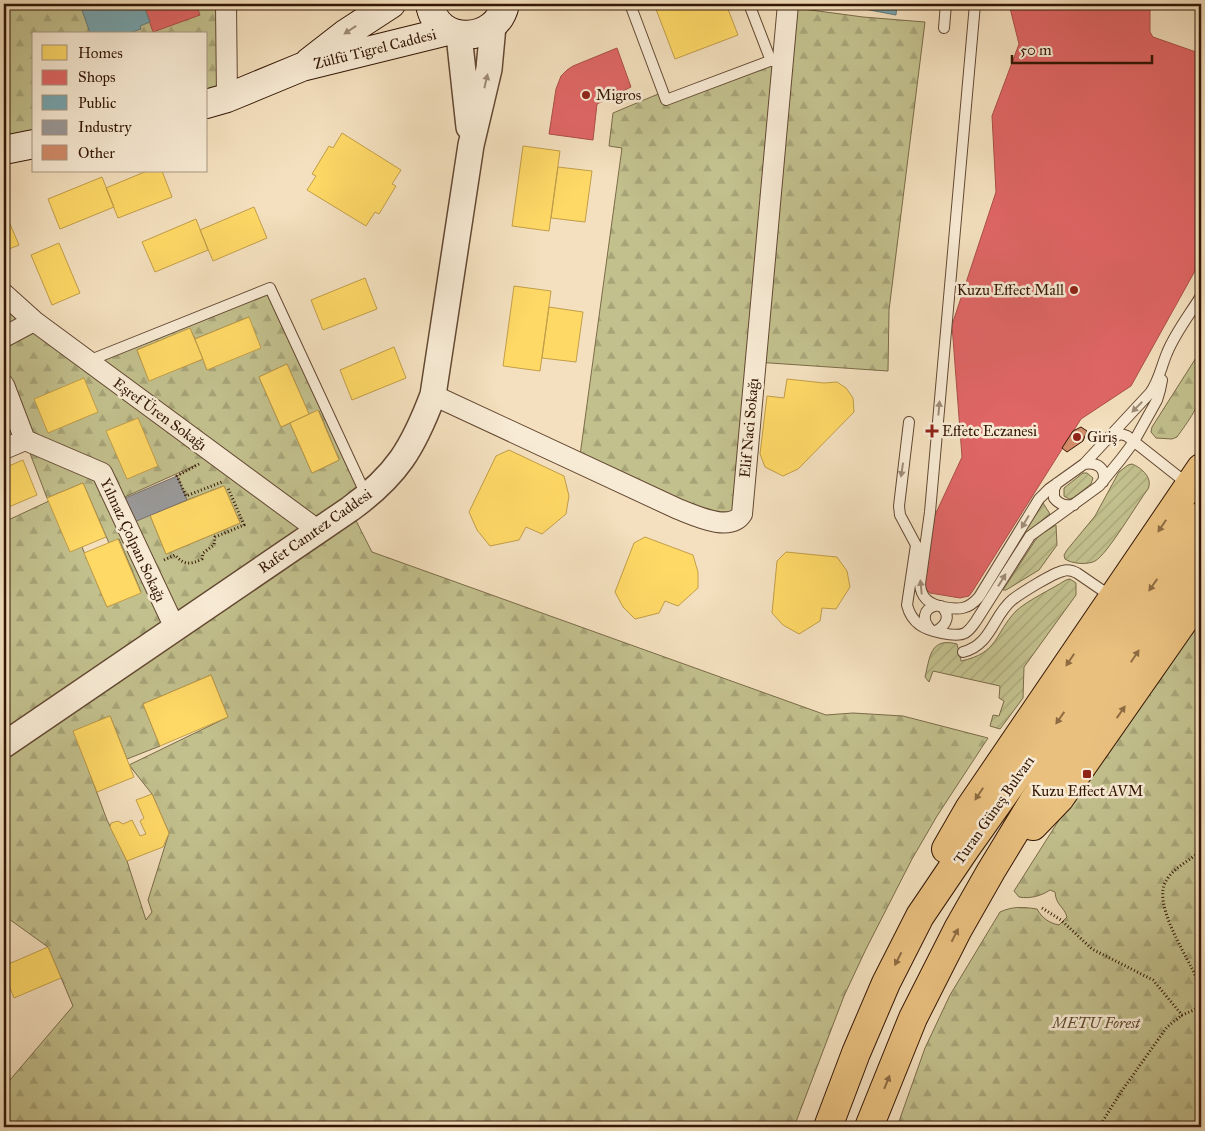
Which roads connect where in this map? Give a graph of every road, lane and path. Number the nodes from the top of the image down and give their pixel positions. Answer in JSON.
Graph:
{"nodes":[{"id":1,"x":226,"y":4,"type":"edge"},
{"id":2,"x":391,"y":4,"type":"edge"},
{"id":3,"x":430,"y":4,"type":"edge"},
{"id":4,"x":526,"y":4,"type":"edge"},
{"id":5,"x":630,"y":4,"type":"edge"},
{"id":6,"x":749,"y":4,"type":"edge"},
{"id":7,"x":788,"y":4,"type":"edge"},
{"id":8,"x":946,"y":4,"type":"edge"},
{"id":9,"x":975,"y":4,"type":"edge"},
{"id":10,"x":499,"y":15,"type":"edge"},
{"id":11,"x":944,"y":28,"type":"dead end"},
{"id":12,"x":454,"y":33,"type":"junction"},
{"id":13,"x":777,"y":58,"type":"junction"},
{"id":14,"x":302,"y":67,"type":"junction"},
{"id":15,"x":216,"y":101,"type":"edge"},
{"id":16,"x":32,"y":144,"type":"edge"},
{"id":17,"x":471,"y":145,"type":"junction"},
{"id":18,"x":4,"y":150,"type":"edge"},
{"id":19,"x":4,"y":294,"type":"edge"},
{"id":20,"x":1201,"y":296,"type":"edge"},
{"id":21,"x":34,"y":321,"type":"junction"},
{"id":22,"x":4,"y":337,"type":"edge"},
{"id":23,"x":88,"y":361,"type":"junction"},
{"id":24,"x":1163,"y":366,"type":"junction"},
{"id":25,"x":4,"y":385,"type":"edge"},
{"id":26,"x":433,"y":395,"type":"junction"},
{"id":27,"x":909,"y":422,"type":"dead end"},
{"id":28,"x":25,"y":440,"type":"junction"},
{"id":29,"x":1104,"y":442,"type":"junction"},
{"id":30,"x":1133,"y":443,"type":"junction"},
{"id":31,"x":4,"y":449,"type":"edge"},
{"id":32,"x":1084,"y":464,"type":"junction"},
{"id":33,"x":177,"y":476,"type":"dead end"},
{"id":34,"x":1195,"y":477,"type":"edge"},
{"id":35,"x":1103,"y":482,"type":"junction"},
{"id":36,"x":1057,"y":483,"type":"junction"},
{"id":37,"x":367,"y":496,"type":"junction"},
{"id":38,"x":1074,"y":505,"type":"junction"},
{"id":39,"x":1201,"y":516,"type":"edge"},
{"id":40,"x":319,"y":531,"type":"junction"},
{"id":41,"x":175,"y":555,"type":"dead end"},
{"id":42,"x":1201,"y":561,"type":"edge"},
{"id":43,"x":1201,"y":596,"type":"edge"},
{"id":44,"x":1113,"y":597,"type":"junction"},
{"id":45,"x":938,"y":606,"type":"junction"},
{"id":46,"x":174,"y":628,"type":"junction"},
{"id":47,"x":933,"y":630,"type":"junction"},
{"id":48,"x":963,"y":652,"type":"dead end"},
{"id":49,"x":4,"y":745,"type":"edge"},
{"id":50,"x":1201,"y":851,"type":"edge"},
{"id":51,"x":991,"y":871,"type":"junction"},
{"id":52,"x":1042,"y":908,"type":"dead end"},
{"id":53,"x":920,"y":916,"type":"junction"},
{"id":54,"x":1201,"y":992,"type":"edge"},
{"id":55,"x":1201,"y":1008,"type":"edge"},
{"id":56,"x":1182,"y":1015,"type":"junction"},
{"id":57,"x":828,"y":1127,"type":"edge"},
{"id":58,"x":869,"y":1127,"type":"edge"},
{"id":59,"x":1099,"y":1127,"type":"edge"}],
"edges":[{"from":1,"to":15,"type":"street"},
{"from":2,"to":14,"type":"main road","name":"Zülfü Tigrel Caddesi","one_way":true},
{"from":3,"to":12,"type":"main road"},
{"from":4,"to":10,"type":"main road"},
{"from":5,"to":13,"type":"lane"},
{"from":6,"to":13,"type":"lane"},
{"from":7,"to":13,"type":"street","name":"Elif Naci Sokağı"},
{"from":8,"to":11,"type":"lane"},
{"from":45,"to":9,"type":"lane","one_way":true},
{"from":10,"to":12,"type":"main road","name":"Zülfü Tigrel Caddesi"},
{"from":17,"to":10,"type":"street","name":"Rafet Canıtez Caddesi","one_way":true},
{"from":12,"to":14,"type":"main road","name":"Zülfü Tigrel Caddesi"},
{"from":12,"to":17,"type":"street","name":"Rafet Canıtez Caddesi"},
{"from":13,"to":26,"type":"street","name":"Elif Naci Sokağı"},
{"from":14,"to":15,"type":"main road","name":"Zülfü Tigrel Caddesi"},
{"from":16,"to":18,"type":"main road"},
{"from":17,"to":26,"type":"street","name":"Rafet Canıtez Caddesi"},
{"from":19,"to":21,"type":"street","name":"Eşref Üren Sokağı"},
{"from":20,"to":24,"type":"lane"},
{"from":21,"to":22,"type":"street"},
{"from":21,"to":23,"type":"street","name":"Eşref Üren Sokağı"},
{"from":23,"to":37,"type":"lane"},
{"from":23,"to":40,"type":"street","name":"Eşref Üren Sokağı"},
{"from":24,"to":29,"type":"lane","one_way":true},
{"from":24,"to":30,"type":"lane"},
{"from":25,"to":28,"type":"street"},
{"from":26,"to":37,"type":"street","name":"Rafet Canıtez Caddesi"},
{"from":27,"to":47,"type":"lane","one_way":true},
{"from":28,"to":31,"type":"street"},
{"from":28,"to":46,"type":"street","name":"Yılmaz Çolpan Sokağı"},
{"from":29,"to":30,"type":"lane"},
{"from":29,"to":32,"type":"lane"},
{"from":30,"to":34,"type":"lane"},
{"from":30,"to":35,"type":"lane"},
{"from":32,"to":35,"type":"lane"},
{"from":32,"to":36,"type":"lane"},
{"from":33,"to":41,"type":"path"},
{"from":34,"to":44,"type":"main road","one_way":true},
{"from":35,"to":38,"type":"lane"},
{"from":36,"to":38,"type":"lane"},
{"from":36,"to":45,"type":"lane","one_way":true},
{"from":37,"to":40,"type":"street","name":"Rafet Canıtez Caddesi"},
{"from":47,"to":38,"type":"lane","one_way":true},
{"from":39,"to":53,"type":"main road","name":"Turan Güneş Bulvarı","one_way":true},
{"from":40,"to":46,"type":"street","name":"Rafet Canıtez Caddesi"},
{"from":51,"to":42,"type":"main road","name":"Turan Güneş Bulvarı","one_way":true},
{"from":51,"to":43,"type":"main road","one_way":true},
{"from":44,"to":48,"type":"lane"},
{"from":44,"to":53,"type":"main road","one_way":true},
{"from":45,"to":47,"type":"lane"},
{"from":45,"to":47,"type":"lane"},
{"from":46,"to":49,"type":"street","name":"Rafet Canıtez Caddesi"},
{"from":50,"to":54,"type":"path"},
{"from":58,"to":51,"type":"main road","name":"Turan Güneş Bulvarı","one_way":true},
{"from":52,"to":56,"type":"path"},
{"from":53,"to":57,"type":"main road","name":"Turan Güneş Bulvarı","one_way":true},
{"from":55,"to":56,"type":"path"},
{"from":56,"to":59,"type":"path"}]}
